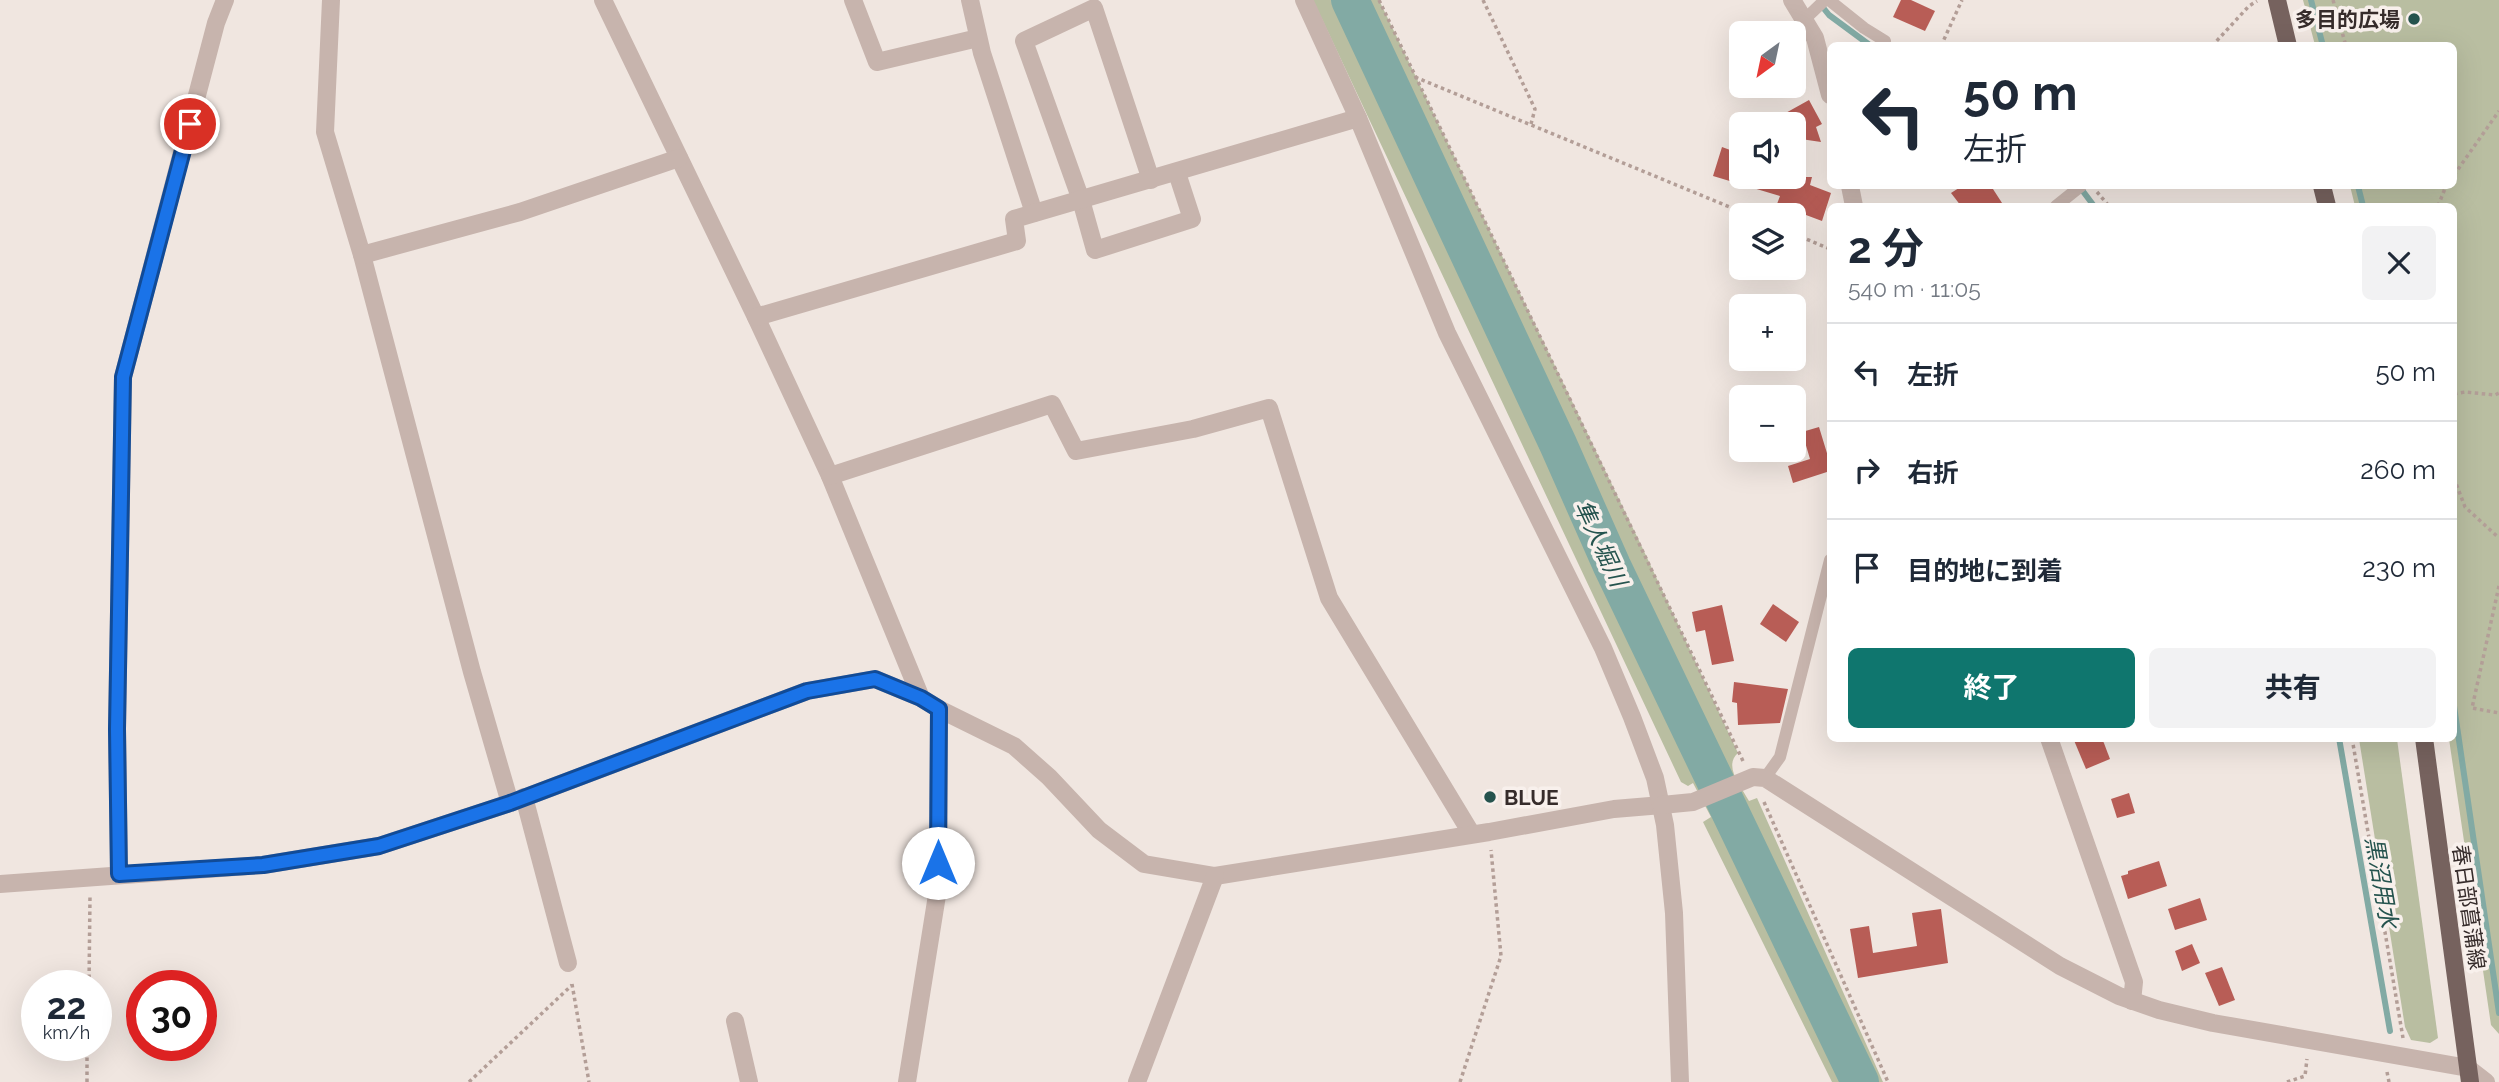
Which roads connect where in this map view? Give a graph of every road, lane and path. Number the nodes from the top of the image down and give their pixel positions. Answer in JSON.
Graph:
{"nodes":[{"id":1,"x":225,"y":0,"type":"edge"},
{"id":2,"x":331,"y":0,"type":"edge"},
{"id":3,"x":603,"y":0,"type":"edge"},
{"id":4,"x":853,"y":0,"type":"edge"},
{"id":5,"x":970,"y":0,"type":"edge"},
{"id":6,"x":1304,"y":0,"type":"edge"},
{"id":7,"x":1379,"y":0,"type":"edge"},
{"id":8,"x":1483,"y":0,"type":"edge"},
{"id":9,"x":1791,"y":0,"type":"edge"},
{"id":10,"x":1962,"y":0,"type":"edge"},
{"id":11,"x":2277,"y":0,"type":"edge"},
{"id":12,"x":2333,"y":0,"type":"edge"},
{"id":13,"x":2259,"y":1,"type":"edge"},
{"id":14,"x":1820,"y":6,"type":"edge"},
{"id":15,"x":978,"y":38,"type":"junction"},
{"id":16,"x":1885,"y":41,"type":"dead end"},
{"id":17,"x":1943,"y":42,"type":"edge"},
{"id":18,"x":2216,"y":42,"type":"edge"},
{"id":19,"x":2287,"y":42,"type":"edge"},
{"id":20,"x":2345,"y":42,"type":"edge"},
{"id":21,"x":1415,"y":77,"type":"junction"},
{"id":22,"x":1827,"y":84,"type":"edge"},
{"id":23,"x":2499,"y":111,"type":"edge"},
{"id":24,"x":1359,"y":118,"type":"junction"},
{"id":25,"x":1531,"y":124,"type":"junction"},
{"id":26,"x":679,"y":158,"type":"junction"},
{"id":27,"x":2457,"y":171,"type":"edge"},
{"id":28,"x":1177,"y":173,"type":"junction"},
{"id":29,"x":1151,"y":180,"type":"junction"},
{"id":30,"x":2077,"y":189,"type":"edge"},
{"id":31,"x":2094,"y":189,"type":"edge"},
{"id":32,"x":1081,"y":200,"type":"junction"},
{"id":33,"x":2060,"y":203,"type":"edge"},
{"id":34,"x":2106,"y":203,"type":"edge"},
{"id":35,"x":1729,"y":207,"type":"edge"},
{"id":36,"x":1034,"y":213,"type":"junction"},
{"id":37,"x":1806,"y":239,"type":"edge"},
{"id":38,"x":1827,"y":248,"type":"edge"},
{"id":39,"x":362,"y":255,"type":"junction"},
{"id":40,"x":756,"y":317,"type":"junction"},
{"id":41,"x":2457,"y":393,"type":"edge"},
{"id":42,"x":2499,"y":393,"type":"edge"},
{"id":43,"x":830,"y":475,"type":"junction"},
{"id":44,"x":2457,"y":486,"type":"edge"},
{"id":45,"x":2499,"y":538,"type":"edge"},
{"id":46,"x":1827,"y":572,"type":"edge"},
{"id":47,"x":2499,"y":586,"type":"edge"},
{"id":48,"x":921,"y":698,"type":"junction"},
{"id":49,"x":939,"y":709,"type":"junction"},
{"id":50,"x":2499,"y":713,"type":"edge"},
{"id":51,"x":2050,"y":742,"type":"edge"},
{"id":52,"x":2352,"y":742,"type":"edge"},
{"id":53,"x":2425,"y":742,"type":"edge"},
{"id":54,"x":1754,"y":778,"type":"junction"},
{"id":55,"x":517,"y":800,"type":"junction"},
{"id":56,"x":1662,"y":805,"type":"junction"},
{"id":57,"x":1480,"y":833,"type":"junction"},
{"id":58,"x":119,"y":874,"type":"junction"},
{"id":59,"x":91,"y":876,"type":"junction"},
{"id":60,"x":1215,"y":876,"type":"junction"},
{"id":61,"x":0,"y":884,"type":"edge"},
{"id":62,"x":568,"y":963,"type":"joint"},
{"id":63,"x":89,"y":970,"type":"edge"},
{"id":64,"x":572,"y":985,"type":"junction"},
{"id":65,"x":2132,"y":1001,"type":"junction"},
{"id":66,"x":735,"y":1021,"type":"dead end"},
{"id":67,"x":2309,"y":1040,"type":"junction"},
{"id":68,"x":2404,"y":1041,"type":"dead end"},
{"id":69,"x":88,"y":1061,"type":"edge"},
{"id":70,"x":2469,"y":1075,"type":"edge"},
{"id":71,"x":87,"y":1082,"type":"edge"},
{"id":72,"x":469,"y":1082,"type":"edge"},
{"id":73,"x":589,"y":1082,"type":"edge"},
{"id":74,"x":749,"y":1082,"type":"edge"},
{"id":75,"x":907,"y":1082,"type":"edge"},
{"id":76,"x":1137,"y":1082,"type":"edge"},
{"id":77,"x":1460,"y":1082,"type":"edge"},
{"id":78,"x":1680,"y":1082,"type":"edge"},
{"id":79,"x":1888,"y":1082,"type":"edge"},
{"id":80,"x":2287,"y":1082,"type":"edge"},
{"id":81,"x":2486,"y":1082,"type":"edge"}],
"edges":[{"from":1,"to":58,"type":"street"},
{"from":2,"to":39,"type":"street"},
{"from":3,"to":26,"type":"street"},
{"from":4,"to":15,"type":"street"},
{"from":5,"to":15,"type":"street"},
{"from":6,"to":24,"type":"street"},
{"from":7,"to":21,"type":"path"},
{"from":8,"to":25,"type":"path"},
{"from":9,"to":14,"type":"street"},
{"from":10,"to":17,"type":"path"},
{"from":11,"to":19,"type":"main road"},
{"from":12,"to":20,"type":"path"},
{"from":13,"to":18,"type":"path"},
{"from":14,"to":16,"type":"lane"},
{"from":14,"to":22,"type":"street"},
{"from":15,"to":36,"type":"street"},
{"from":21,"to":25,"type":"path"},
{"from":21,"to":54,"type":"path"},
{"from":23,"to":27,"type":"path"},
{"from":24,"to":28,"type":"street"},
{"from":24,"to":56,"type":"street"},
{"from":25,"to":35,"type":"path"},
{"from":26,"to":39,"type":"street"},
{"from":26,"to":40,"type":"street"},
{"from":28,"to":29,"type":"street"},
{"from":28,"to":32,"type":"street"},
{"from":29,"to":32,"type":"street"},
{"from":29,"to":32,"type":"street"},
{"from":30,"to":33,"type":"lane"},
{"from":31,"to":34,"type":"path"},
{"from":32,"to":36,"type":"street"},
{"from":36,"to":40,"type":"street"},
{"from":37,"to":38,"type":"path"},
{"from":39,"to":55,"type":"street"},
{"from":40,"to":43,"type":"street"},
{"from":41,"to":42,"type":"path"},
{"from":43,"to":48,"type":"street"},
{"from":43,"to":57,"type":"street"},
{"from":44,"to":45,"type":"path"},
{"from":46,"to":54,"type":"lane"},
{"from":47,"to":50,"type":"path"},
{"from":48,"to":49,"type":"street"},
{"from":48,"to":55,"type":"street"},
{"from":49,"to":60,"type":"street"},
{"from":49,"to":75,"type":"street"},
{"from":51,"to":65,"type":"street"},
{"from":52,"to":68,"type":"path"},
{"from":53,"to":70,"type":"main road","name":"春日部菖蒲線"},
{"from":54,"to":56,"type":"street"},
{"from":54,"to":65,"type":"street"},
{"from":54,"to":79,"type":"path"},
{"from":55,"to":58,"type":"street"},
{"from":55,"to":62,"type":"street"},
{"from":56,"to":57,"type":"street"},
{"from":56,"to":78,"type":"street"},
{"from":57,"to":60,"type":"street"},
{"from":57,"to":77,"type":"path"},
{"from":58,"to":59,"type":"street"},
{"from":59,"to":61,"type":"street"},
{"from":59,"to":63,"type":"path"},
{"from":60,"to":76,"type":"street"},
{"from":62,"to":64,"type":"path"},
{"from":64,"to":72,"type":"path"},
{"from":64,"to":73,"type":"path"},
{"from":65,"to":67,"type":"street"},
{"from":66,"to":74,"type":"street"},
{"from":67,"to":70,"type":"street"},
{"from":67,"to":80,"type":"path"},
{"from":69,"to":71,"type":"path"},
{"from":70,"to":81,"type":"street"}]}
